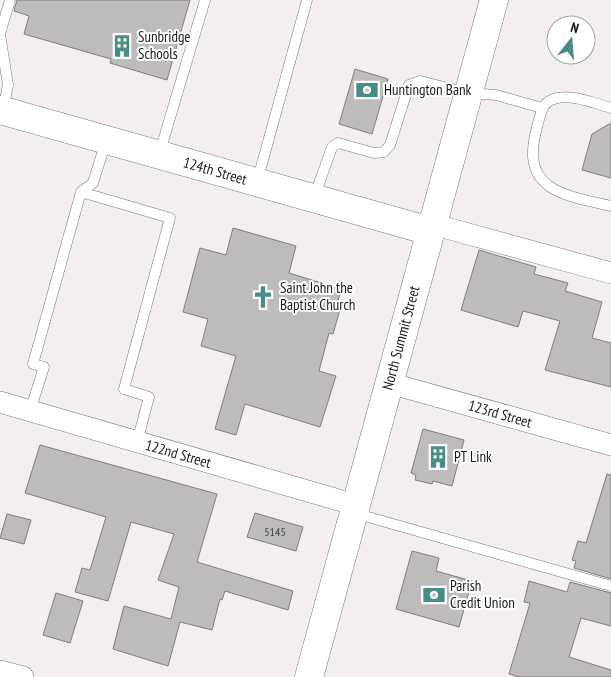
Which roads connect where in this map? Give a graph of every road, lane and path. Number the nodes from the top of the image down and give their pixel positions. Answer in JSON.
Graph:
{"nodes":[{"id":1,"x":10,"y":0,"type":"edge"},
{"id":2,"x":205,"y":0,"type":"edge"},
{"id":3,"x":306,"y":0,"type":"edge"},
{"id":4,"x":494,"y":0,"type":"edge"},
{"id":5,"x":468,"y":93,"type":"junction"},
{"id":6,"x":542,"y":108,"type":"junction"},
{"id":7,"x":611,"y":108,"type":"edge"},
{"id":8,"x":2,"y":110,"type":"edge"},
{"id":9,"x":107,"y":140,"type":"junction"},
{"id":10,"x":159,"y":155,"type":"junction"},
{"id":11,"x":256,"y":182,"type":"junction"},
{"id":12,"x":81,"y":192,"type":"junction"},
{"id":13,"x":314,"y":199,"type":"junction"},
{"id":14,"x":611,"y":206,"type":"edge"},
{"id":15,"x":431,"y":227,"type":"junction"},
{"id":16,"x":611,"y":273,"type":"edge"},
{"id":17,"x":389,"y":383,"type":"junction"},
{"id":18,"x":0,"y":402,"type":"edge"},
{"id":19,"x":30,"y":411,"type":"junction"},
{"id":20,"x":137,"y":442,"type":"junction"},
{"id":21,"x":611,"y":445,"type":"edge"},
{"id":22,"x":354,"y":509,"type":"junction"},
{"id":23,"x":611,"y":586,"type":"edge"},
{"id":24,"x":0,"y":671,"type":"edge"},
{"id":25,"x":311,"y":676,"type":"edge"},
{"id":26,"x":23,"y":677,"type":"edge"}],
"edges":[{"from":1,"to":8,"type":"lane"},
{"from":2,"to":10,"type":"lane"},
{"from":3,"to":11,"type":"lane"},
{"from":4,"to":5,"type":"main road","name":"North Summit Street"},
{"from":5,"to":6,"type":"lane"},
{"from":5,"to":13,"type":"lane"},
{"from":5,"to":15,"type":"main road","name":"North Summit Street"},
{"from":6,"to":7,"type":"lane"},
{"from":6,"to":14,"type":"lane"},
{"from":8,"to":9,"type":"main road","name":"124th Street"},
{"from":9,"to":10,"type":"main road","name":"124th Street"},
{"from":9,"to":12,"type":"lane"},
{"from":10,"to":11,"type":"main road","name":"124th Street"},
{"from":11,"to":13,"type":"main road","name":"124th Street"},
{"from":12,"to":19,"type":"lane"},
{"from":12,"to":20,"type":"lane"},
{"from":13,"to":15,"type":"main road","name":"124th Street"},
{"from":15,"to":16,"type":"street","name":"124th Street"},
{"from":15,"to":17,"type":"main road","name":"North Summit Street"},
{"from":17,"to":21,"type":"street","name":"123rd Street"},
{"from":17,"to":22,"type":"main road","name":"North Summit Street"},
{"from":18,"to":19,"type":"street","name":"122nd Street"},
{"from":19,"to":20,"type":"street","name":"122nd Street"},
{"from":20,"to":22,"type":"street","name":"122nd Street"},
{"from":22,"to":23,"type":"lane"},
{"from":22,"to":25,"type":"main road","name":"North Summit Street"},
{"from":24,"to":26,"type":"street"}]}
